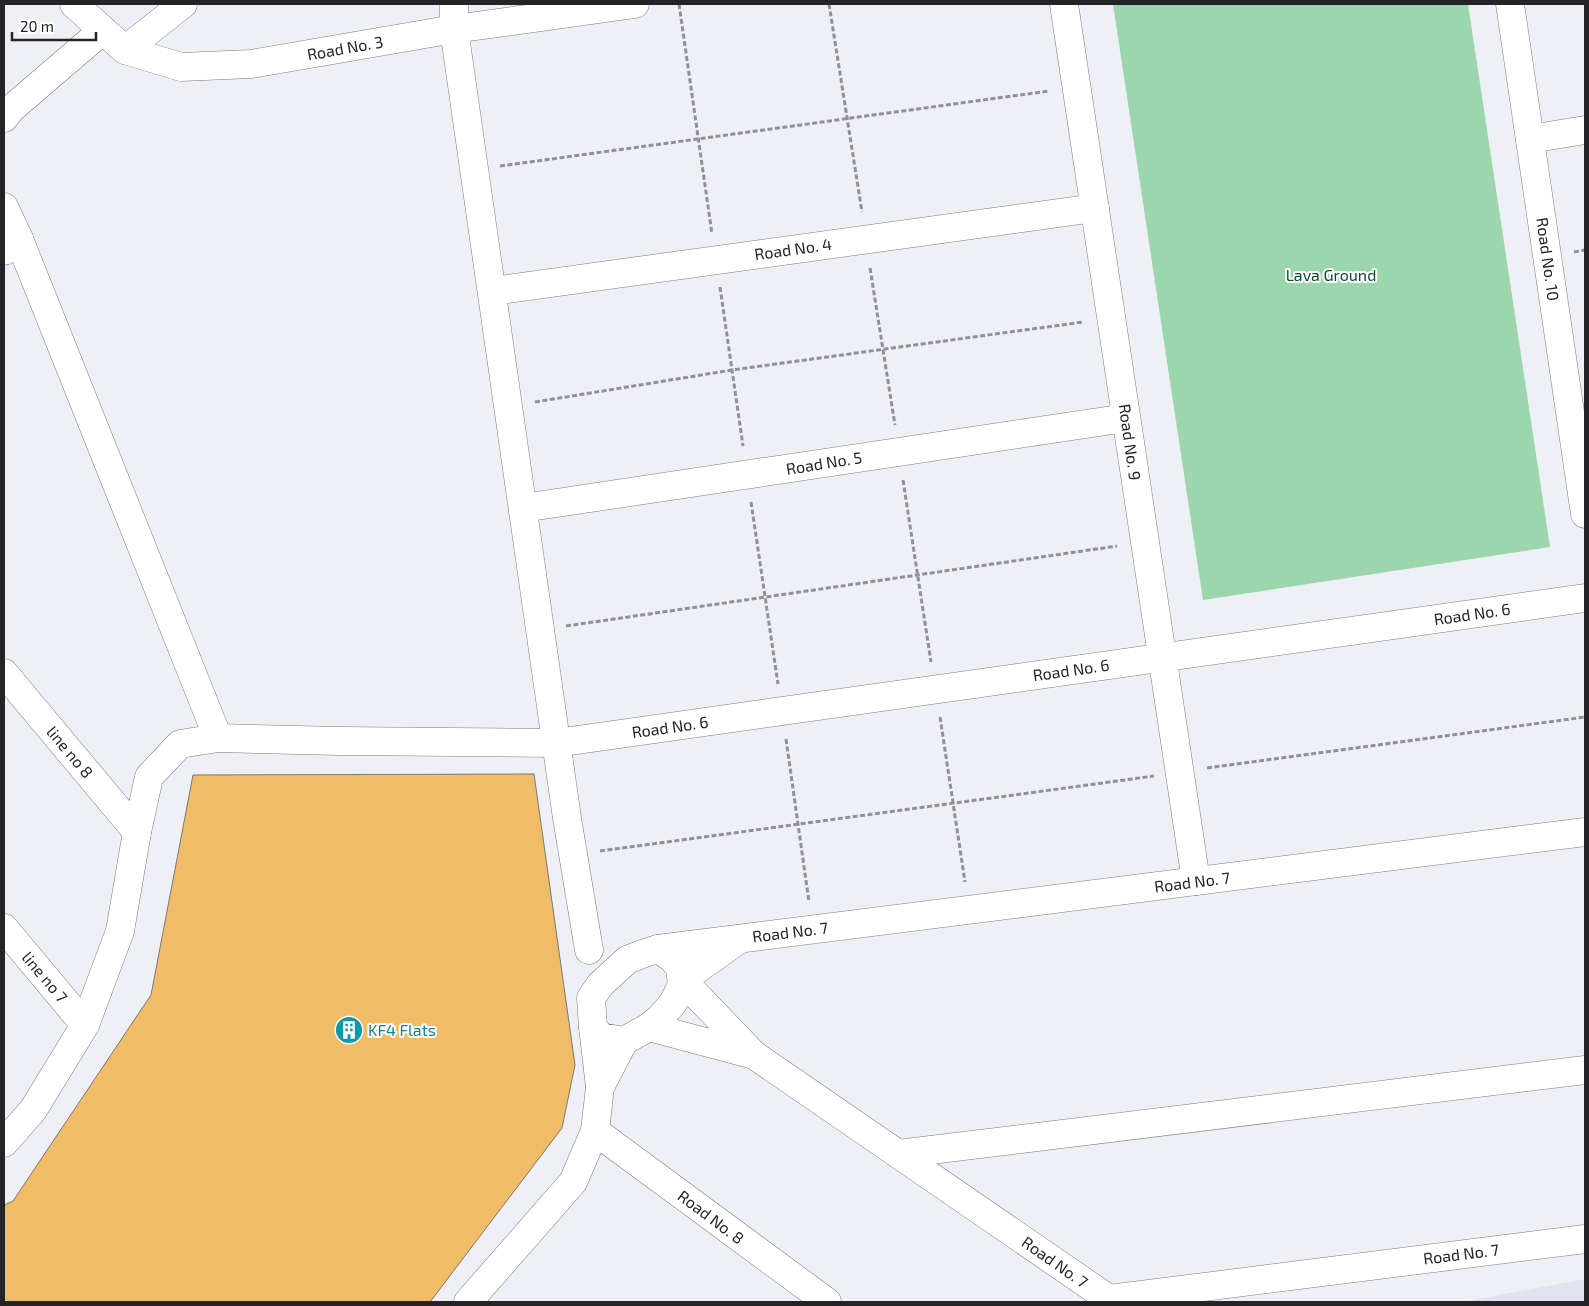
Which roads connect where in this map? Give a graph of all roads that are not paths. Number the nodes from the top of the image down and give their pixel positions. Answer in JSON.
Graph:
{"nodes":[{"id":1,"x":74,"y":4,"type":"edge"},
{"id":2,"x":184,"y":4,"type":"edge"},
{"id":3,"x":635,"y":4,"type":"edge"},
{"id":4,"x":1064,"y":4,"type":"edge"},
{"id":5,"x":1510,"y":4,"type":"edge"},
{"id":6,"x":454,"y":17,"type":"edge"},
{"id":7,"x":103,"y":30,"type":"junction"},
{"id":8,"x":125,"y":50,"type":"junction"},
{"id":9,"x":4,"y":118,"type":"edge"},
{"id":10,"x":1585,"y":130,"type":"edge"},
{"id":11,"x":1530,"y":139,"type":"junction"},
{"id":12,"x":4,"y":208,"type":"edge"},
{"id":13,"x":1095,"y":208,"type":"junction"},
{"id":14,"x":11,"y":245,"type":"edge"},
{"id":15,"x":492,"y":291,"type":"junction"},
{"id":16,"x":1574,"y":366,"type":"edge"},
{"id":17,"x":1126,"y":418,"type":"junction"},
{"id":18,"x":523,"y":508,"type":"junction"},
{"id":19,"x":1585,"y":514,"type":"edge"},
{"id":20,"x":1585,"y":598,"type":"edge"},
{"id":21,"x":1162,"y":658,"type":"junction"},
{"id":22,"x":4,"y":673,"type":"edge"},
{"id":23,"x":218,"y":738,"type":"junction"},
{"id":24,"x":556,"y":743,"type":"junction"},
{"id":25,"x":137,"y":832,"type":"junction"},
{"id":26,"x":1585,"y":832,"type":"edge"},
{"id":27,"x":1196,"y":881,"type":"junction"},
{"id":28,"x":4,"y":928,"type":"edge"},
{"id":29,"x":740,"y":938,"type":"junction"},
{"id":30,"x":658,"y":949,"type":"junction"},
{"id":31,"x":589,"y":950,"type":"junction"},
{"id":32,"x":628,"y":960,"type":"junction"},
{"id":33,"x":591,"y":998,"type":"junction"},
{"id":34,"x":85,"y":1025,"type":"junction"},
{"id":35,"x":649,"y":1027,"type":"junction"},
{"id":36,"x":593,"y":1028,"type":"junction"},
{"id":37,"x":624,"y":1041,"type":"junction"},
{"id":38,"x":754,"y":1055,"type":"junction"},
{"id":39,"x":1585,"y":1070,"type":"edge"},
{"id":40,"x":600,"y":1087,"type":"junction"},
{"id":41,"x":596,"y":1131,"type":"junction"},
{"id":42,"x":4,"y":1143,"type":"edge"},
{"id":43,"x":898,"y":1154,"type":"junction"},
{"id":44,"x":1585,"y":1239,"type":"edge"},
{"id":45,"x":474,"y":1300,"type":"edge"},
{"id":46,"x":1110,"y":1301,"type":"edge"},
{"id":47,"x":827,"y":1302,"type":"edge"}],
"edges":[{"from":1,"to":7,"type":"street","name":"Road No. 3"},
{"from":2,"to":8,"type":"street"},
{"from":3,"to":6,"type":"street","name":"Road No. 3"},
{"from":4,"to":13,"type":"street","name":"Road No. 9"},
{"from":5,"to":11,"type":"street","name":"Road No. 10"},
{"from":6,"to":8,"type":"street","name":"Road No. 3"},
{"from":6,"to":15,"type":"street"},
{"from":7,"to":8,"type":"street","name":"Road No. 3"},
{"from":7,"to":9,"type":"street"},
{"from":10,"to":11,"type":"street"},
{"from":11,"to":16,"type":"street","name":"Road No. 10"},
{"from":12,"to":14,"type":"street"},
{"from":13,"to":15,"type":"street","name":"Road No. 4"},
{"from":13,"to":17,"type":"street","name":"Road No. 9"},
{"from":14,"to":23,"type":"street"},
{"from":15,"to":18,"type":"street"},
{"from":16,"to":19,"type":"street","name":"Road No. 10"},
{"from":17,"to":18,"type":"street","name":"Road No. 5"},
{"from":17,"to":21,"type":"street","name":"Road No. 9"},
{"from":18,"to":24,"type":"street"},
{"from":20,"to":21,"type":"street","name":"Road No. 6"},
{"from":21,"to":24,"type":"street","name":"Road No. 6"},
{"from":21,"to":27,"type":"street","name":"Road No. 9"},
{"from":22,"to":25,"type":"street","name":"line no 8"},
{"from":23,"to":24,"type":"street","name":"Road No. 6"},
{"from":23,"to":25,"type":"street","name":"Road No. 6"},
{"from":24,"to":31,"type":"street"},
{"from":25,"to":34,"type":"street","name":"Road No. 6"},
{"from":26,"to":27,"type":"street","name":"Road No. 7"},
{"from":27,"to":29,"type":"street","name":"Road No. 7"},
{"from":28,"to":34,"type":"street","name":"line no 7"},
{"from":29,"to":30,"type":"street","name":"Road No. 7"},
{"from":29,"to":38,"type":"street"},
{"from":30,"to":32,"type":"street"},
{"from":30,"to":35,"type":"street"},
{"from":31,"to":32,"type":"street"},
{"from":31,"to":33,"type":"street"},
{"from":32,"to":33,"type":"street"},
{"from":33,"to":36,"type":"street"},
{"from":34,"to":42,"type":"street","name":"Road No. 6"},
{"from":35,"to":37,"type":"street"},
{"from":35,"to":38,"type":"street"},
{"from":36,"to":37,"type":"street"},
{"from":36,"to":40,"type":"street"},
{"from":37,"to":40,"type":"street"},
{"from":38,"to":43,"type":"street","name":"Road No. 7"},
{"from":39,"to":43,"type":"street"},
{"from":40,"to":41,"type":"street"},
{"from":41,"to":45,"type":"street"},
{"from":41,"to":47,"type":"street","name":"Road No. 8"},
{"from":43,"to":46,"type":"street","name":"Road No. 7"},
{"from":44,"to":46,"type":"street","name":"Road No. 7"}]}
